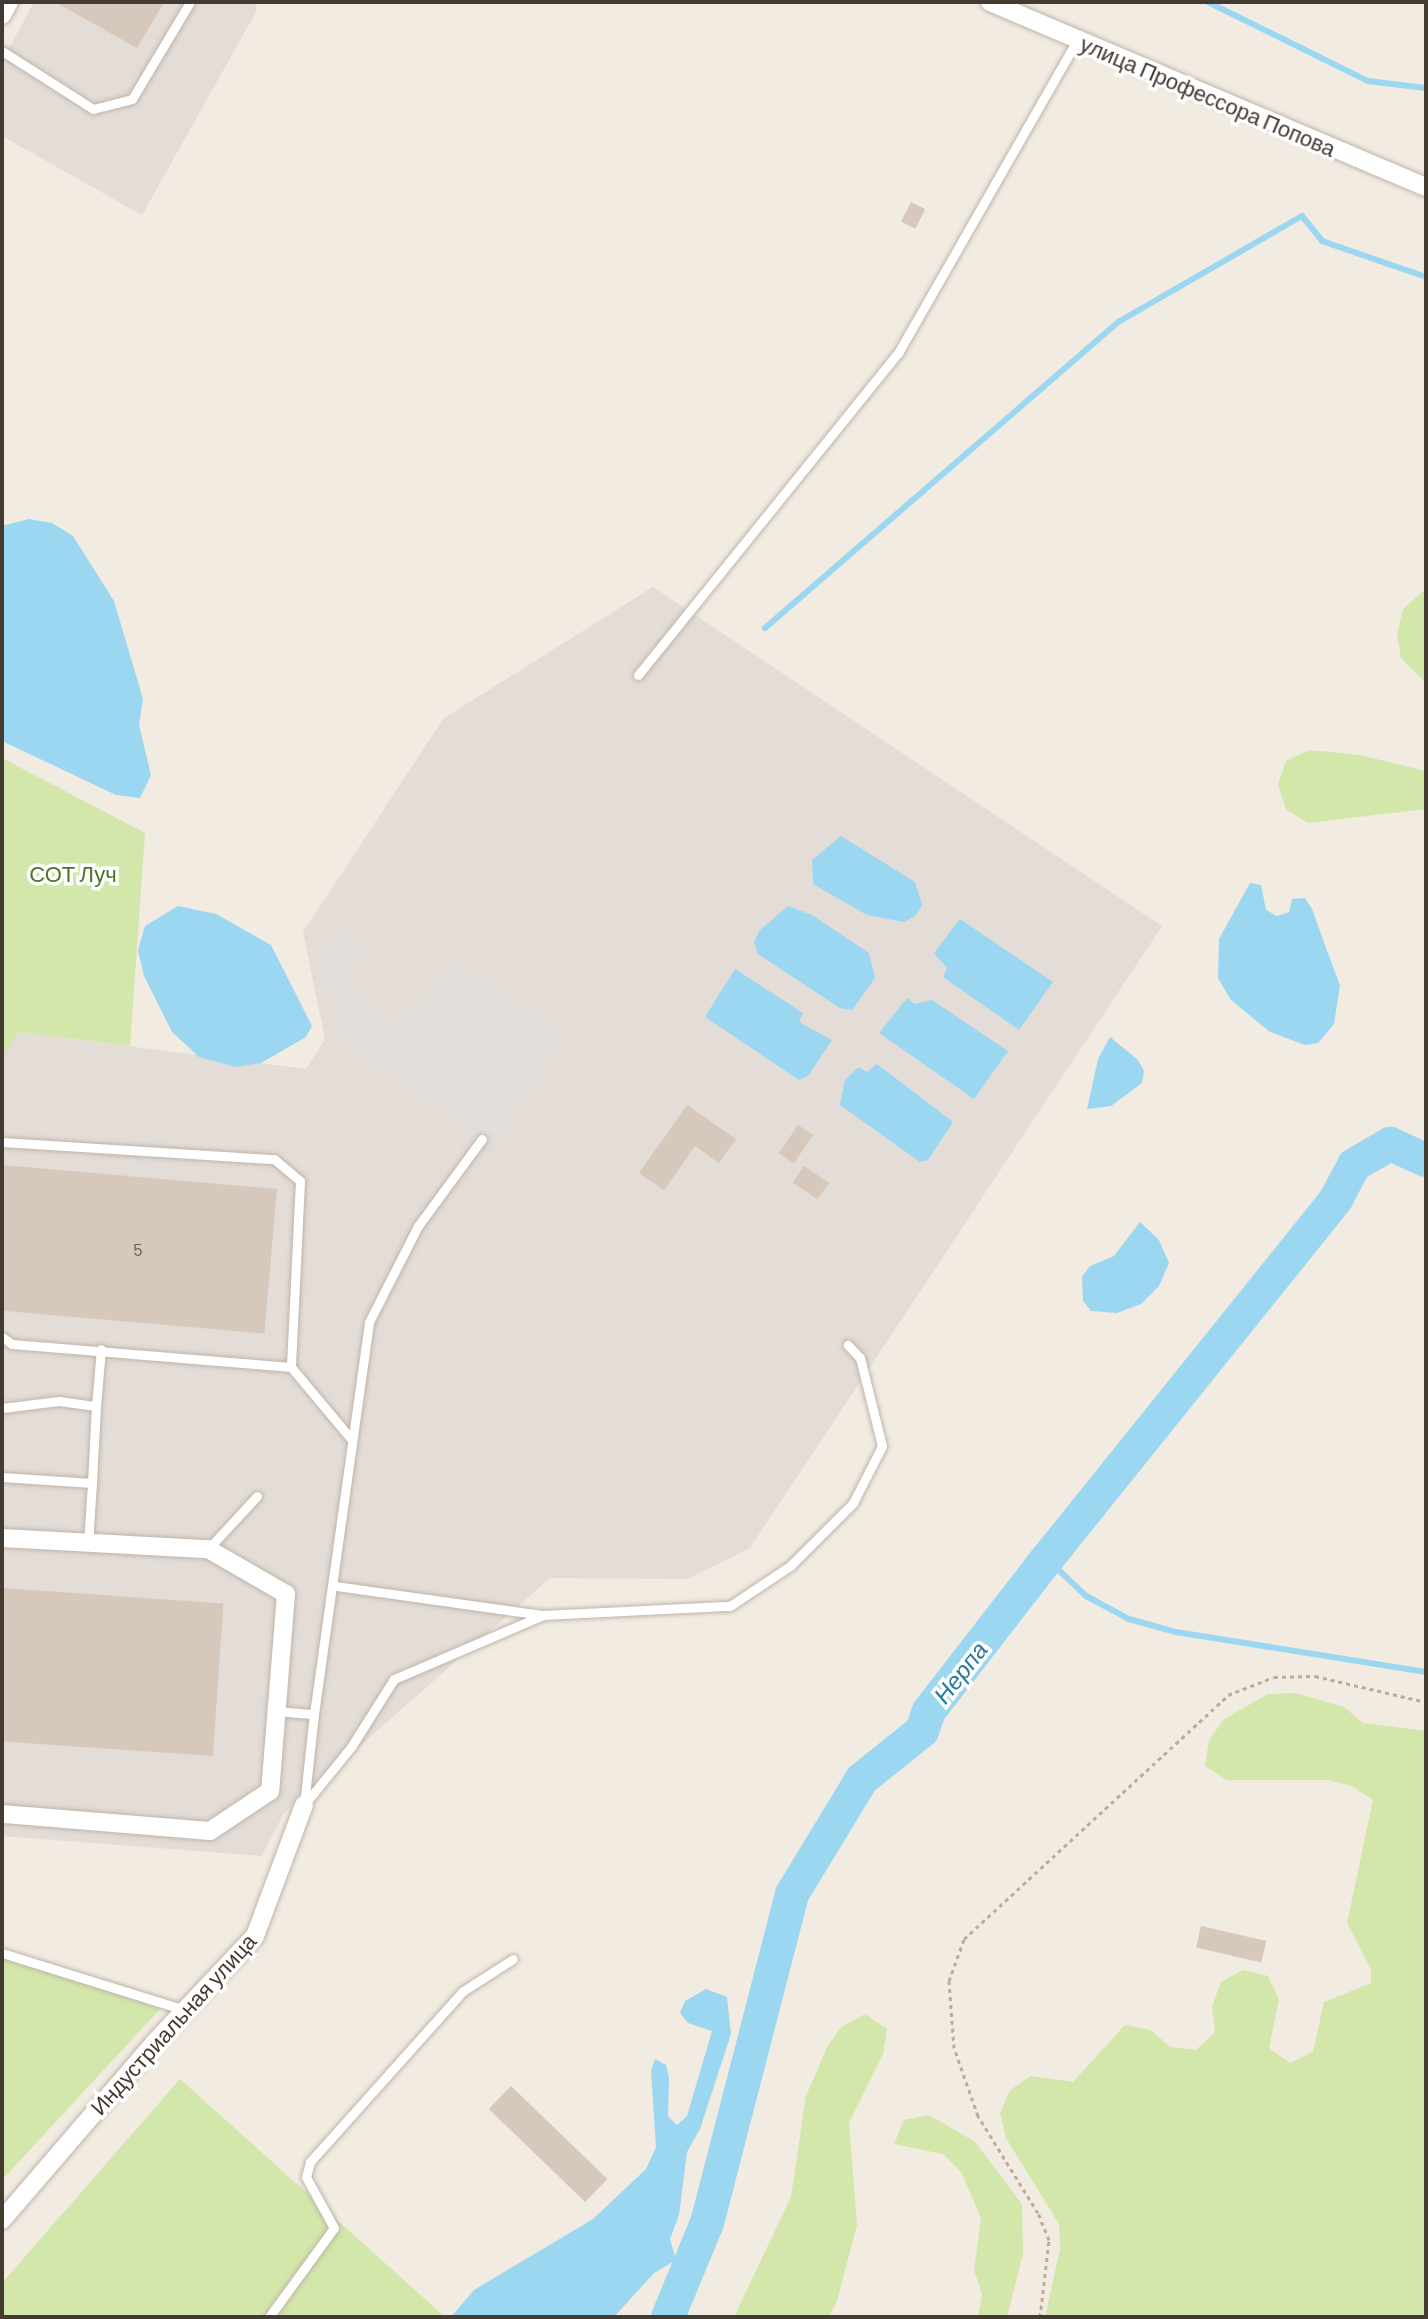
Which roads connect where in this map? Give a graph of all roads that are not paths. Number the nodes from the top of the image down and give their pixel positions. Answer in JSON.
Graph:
{"nodes":[{"id":1,"x":9,"y":2,"type":"edge"},
{"id":2,"x":190,"y":2,"type":"edge"},
{"id":3,"x":990,"y":2,"type":"edge"},
{"id":4,"x":2,"y":15,"type":"edge"},
{"id":5,"x":1077,"y":40,"type":"junction"},
{"id":6,"x":2,"y":51,"type":"edge"},
{"id":7,"x":1426,"y":187,"type":"edge"},
{"id":8,"x":638,"y":675,"type":"dead end"},
{"id":9,"x":482,"y":1139,"type":"dead end"},
{"id":10,"x":2,"y":1142,"type":"edge"},
{"id":11,"x":2,"y":1337,"type":"edge"},
{"id":12,"x":848,"y":1345,"type":"dead end"},
{"id":13,"x":101,"y":1349,"type":"junction"},
{"id":14,"x":291,"y":1367,"type":"junction"},
{"id":15,"x":96,"y":1406,"type":"junction"},
{"id":16,"x":2,"y":1408,"type":"edge"},
{"id":17,"x":352,"y":1440,"type":"junction"},
{"id":18,"x":2,"y":1477,"type":"edge"},
{"id":19,"x":92,"y":1483,"type":"junction"},
{"id":20,"x":257,"y":1496,"type":"dead end"},
{"id":21,"x":2,"y":1538,"type":"edge"},
{"id":22,"x":88,"y":1544,"type":"junction"},
{"id":23,"x":208,"y":1549,"type":"junction"},
{"id":24,"x":336,"y":1586,"type":"junction"},
{"id":25,"x":543,"y":1615,"type":"junction"},
{"id":26,"x":276,"y":1711,"type":"junction"},
{"id":27,"x":314,"y":1714,"type":"junction"},
{"id":28,"x":304,"y":1805,"type":"junction"},
{"id":29,"x":2,"y":1814,"type":"edge"},
{"id":30,"x":2,"y":1953,"type":"edge"},
{"id":31,"x":513,"y":1959,"type":"dead end"},
{"id":32,"x":185,"y":2010,"type":"junction"},
{"id":33,"x":2,"y":2220,"type":"edge"},
{"id":34,"x":269,"y":2317,"type":"edge"}],
"edges":[{"from":1,"to":4,"type":"street"},
{"from":2,"to":6,"type":"lane"},
{"from":3,"to":5,"type":"street","name":"улица Профессора Попова"},
{"from":5,"to":7,"type":"street","name":"улица Профессора Попова"},
{"from":5,"to":8,"type":"lane"},
{"from":9,"to":17,"type":"lane"},
{"from":10,"to":14,"type":"lane"},
{"from":11,"to":13,"type":"lane"},
{"from":12,"to":25,"type":"lane"},
{"from":13,"to":14,"type":"lane"},
{"from":13,"to":15,"type":"lane"},
{"from":14,"to":17,"type":"lane"},
{"from":15,"to":16,"type":"lane"},
{"from":15,"to":19,"type":"lane"},
{"from":17,"to":24,"type":"lane"},
{"from":18,"to":19,"type":"lane"},
{"from":19,"to":22,"type":"lane"},
{"from":20,"to":23,"type":"lane"},
{"from":21,"to":22,"type":"street"},
{"from":22,"to":23,"type":"street"},
{"from":23,"to":26,"type":"street"},
{"from":24,"to":25,"type":"lane"},
{"from":24,"to":27,"type":"lane"},
{"from":25,"to":28,"type":"lane"},
{"from":26,"to":27,"type":"lane"},
{"from":26,"to":29,"type":"street"},
{"from":27,"to":28,"type":"lane"},
{"from":28,"to":32,"type":"street","name":"Индустриальная улица"},
{"from":30,"to":32,"type":"lane"},
{"from":31,"to":34,"type":"lane"},
{"from":32,"to":33,"type":"street","name":"Индустриальная улица"}]}
